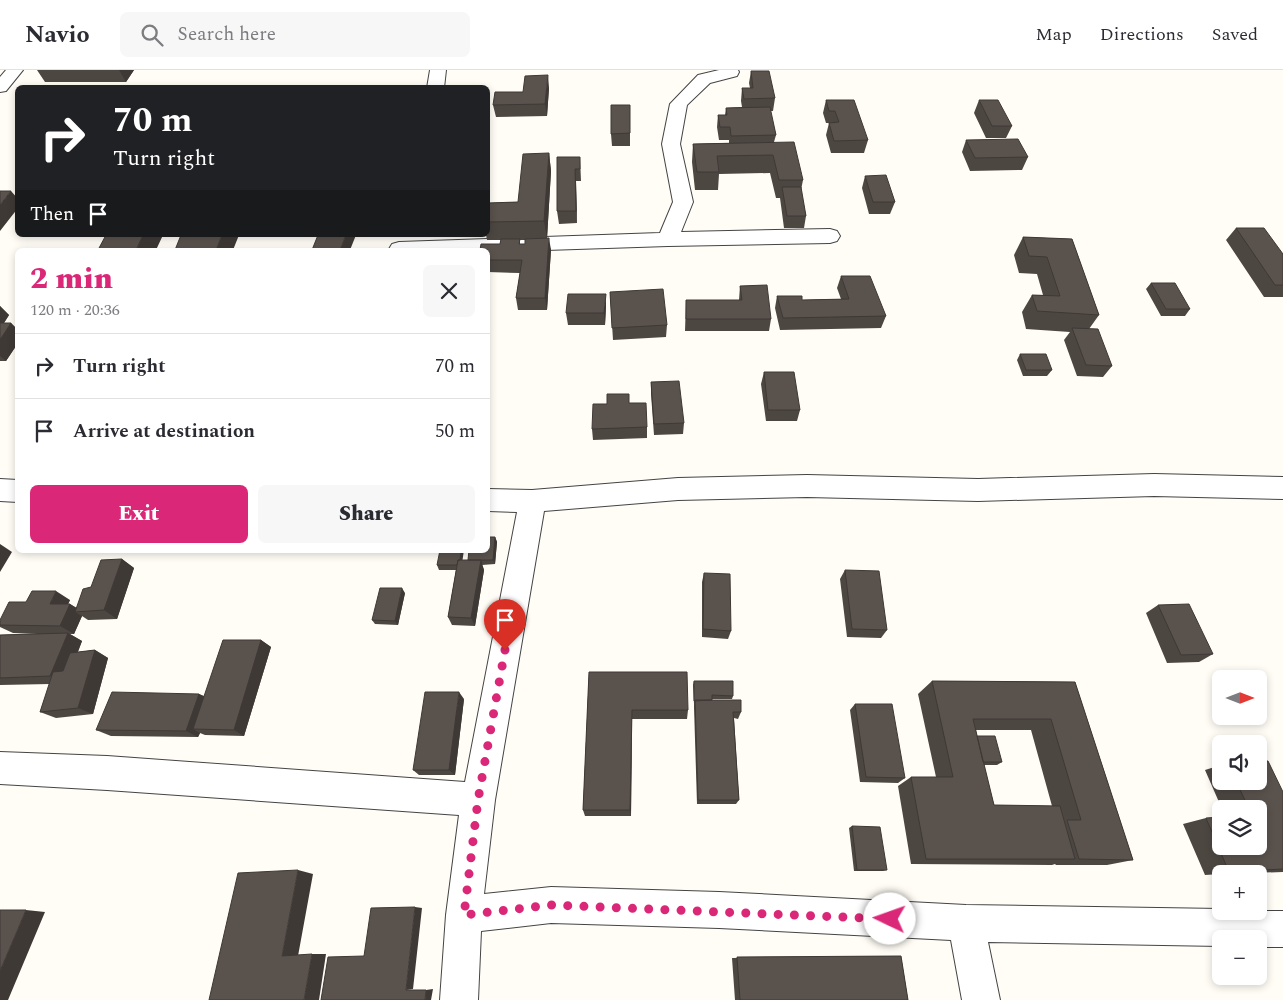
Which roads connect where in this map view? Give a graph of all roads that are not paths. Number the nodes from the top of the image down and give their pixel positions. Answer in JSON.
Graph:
{"nodes":[{"id":1,"x":15,"y":70,"type":"edge"},
{"id":2,"x":438,"y":70,"type":"edge"},
{"id":3,"x":731,"y":72,"type":"dead end"},
{"id":4,"x":436,"y":85,"type":"edge"},
{"id":5,"x":0,"y":86,"type":"edge"},
{"id":6,"x":830,"y":236,"type":"dead end"},
{"id":7,"x":668,"y":239,"type":"junction"},
{"id":8,"x":400,"y":245,"type":"edge"},
{"id":9,"x":1283,"y":488,"type":"edge"},
{"id":10,"x":0,"y":490,"type":"edge"},
{"id":11,"x":15,"y":491,"type":"edge"},
{"id":12,"x":490,"y":500,"type":"edge"},
{"id":13,"x":532,"y":501,"type":"junction"},
{"id":14,"x":0,"y":768,"type":"edge"},
{"id":15,"x":478,"y":800,"type":"junction"},
{"id":16,"x":464,"y":915,"type":"junction"},
{"id":17,"x":966,"y":923,"type":"junction"},
{"id":18,"x":1283,"y":929,"type":"edge"},
{"id":19,"x":459,"y":1000,"type":"edge"},
{"id":20,"x":981,"y":1000,"type":"edge"}],
"edges":[{"from":1,"to":5,"type":"street"},
{"from":2,"to":4,"type":"street"},
{"from":3,"to":7,"type":"street"},
{"from":6,"to":7,"type":"street"},
{"from":7,"to":8,"type":"street"},
{"from":9,"to":13,"type":"street"},
{"from":10,"to":11,"type":"street"},
{"from":12,"to":13,"type":"street"},
{"from":13,"to":15,"type":"street"},
{"from":14,"to":15,"type":"street"},
{"from":15,"to":16,"type":"street"},
{"from":16,"to":17,"type":"street"},
{"from":16,"to":19,"type":"street"},
{"from":17,"to":18,"type":"street"},
{"from":17,"to":20,"type":"street"}]}
